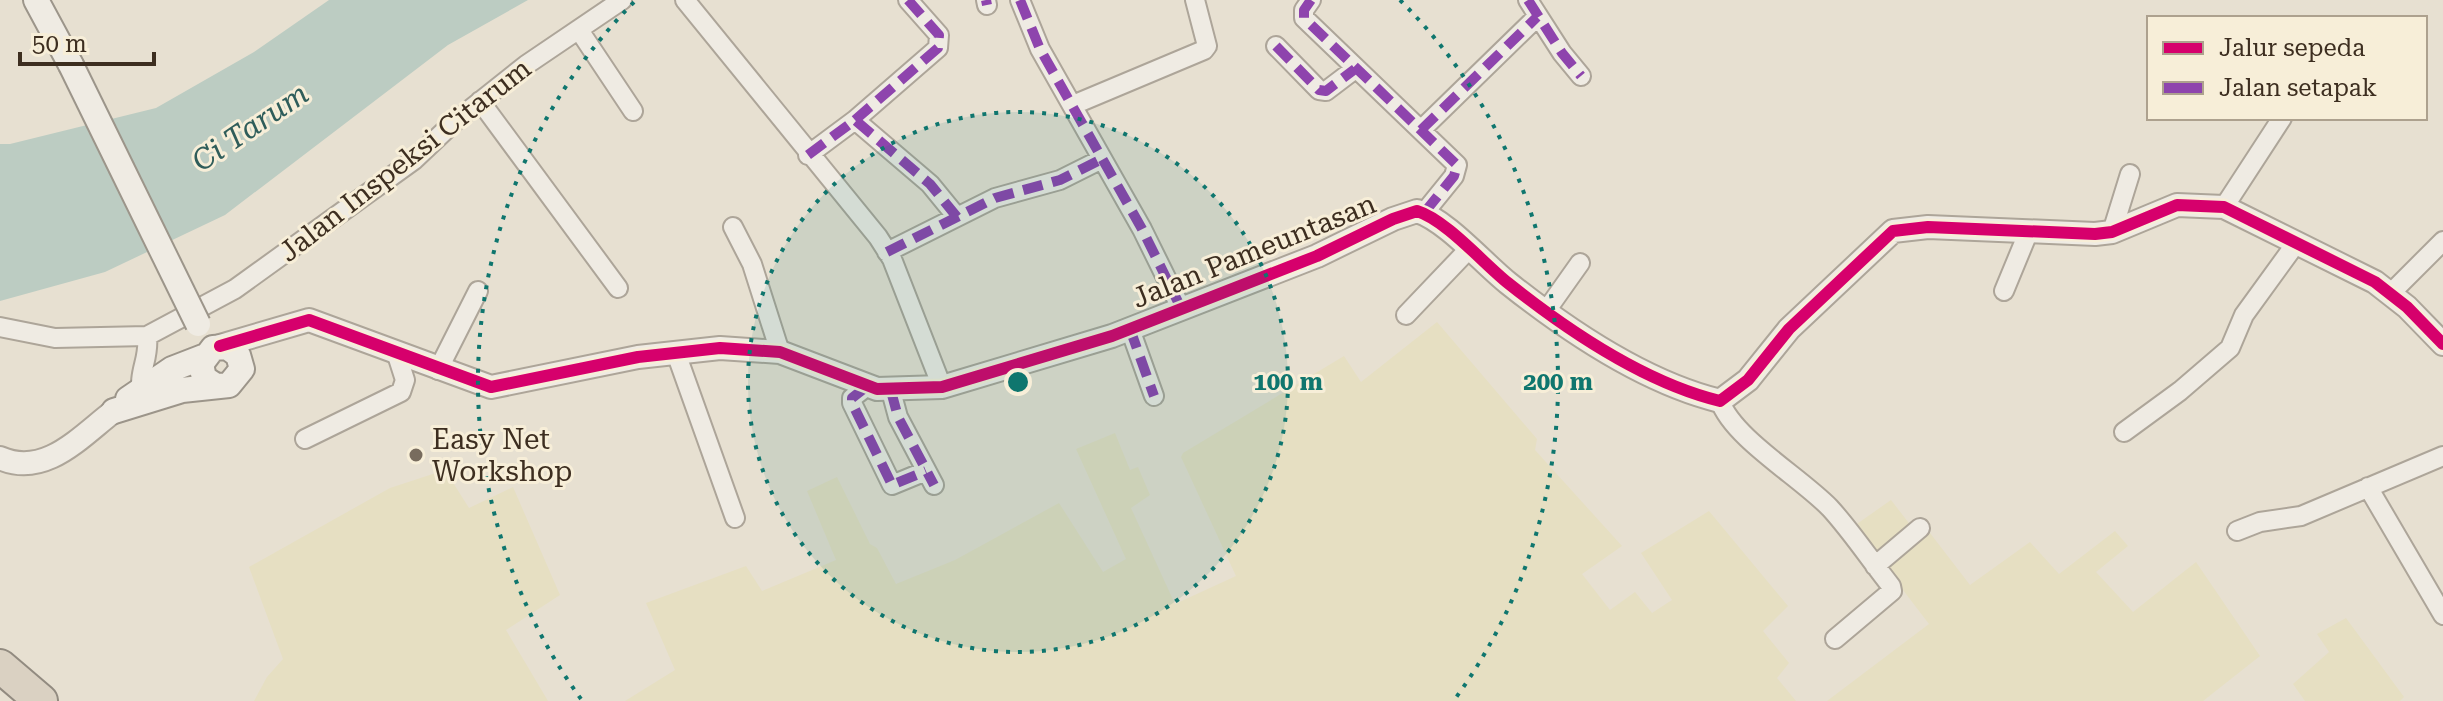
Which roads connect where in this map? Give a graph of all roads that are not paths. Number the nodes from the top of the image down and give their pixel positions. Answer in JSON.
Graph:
{"nodes":[{"id":1,"x":36,"y":0,"type":"edge"},
{"id":2,"x":622,"y":0,"type":"edge"},
{"id":3,"x":685,"y":0,"type":"edge"},
{"id":4,"x":908,"y":0,"type":"edge"},
{"id":5,"x":1020,"y":0,"type":"edge"},
{"id":6,"x":1195,"y":0,"type":"edge"},
{"id":7,"x":1311,"y":0,"type":"edge"},
{"id":8,"x":1528,"y":0,"type":"edge"},
{"id":9,"x":1537,"y":17,"type":"junction"},
{"id":10,"x":579,"y":30,"type":"junction"},
{"id":11,"x":1276,"y":46,"type":"dead end"},
{"id":12,"x":1355,"y":69,"type":"junction"},
{"id":13,"x":1581,"y":76,"type":"dead end"},
{"id":14,"x":480,"y":101,"type":"junction"},
{"id":15,"x":1073,"y":105,"type":"junction"},
{"id":16,"x":633,"y":111,"type":"dead end"},
{"id":17,"x":855,"y":120,"type":"junction"},
{"id":18,"x":2281,"y":120,"type":"edge"},
{"id":19,"x":1421,"y":130,"type":"junction"},
{"id":20,"x":808,"y":155,"type":"junction"},
{"id":21,"x":1102,"y":159,"type":"junction"},
{"id":22,"x":2130,"y":174,"type":"dead end"},
{"id":23,"x":2224,"y":207,"type":"junction"},
{"id":24,"x":1424,"y":213,"type":"junction"},
{"id":25,"x":957,"y":217,"type":"junction"},
{"id":26,"x":733,"y":227,"type":"dead end"},
{"id":27,"x":2112,"y":232,"type":"junction"},
{"id":28,"x":2028,"y":233,"type":"junction"},
{"id":29,"x":2443,"y":241,"type":"edge"},
{"id":30,"x":2297,"y":242,"type":"junction"},
{"id":31,"x":1468,"y":250,"type":"junction"},
{"id":32,"x":887,"y":252,"type":"junction"},
{"id":33,"x":1580,"y":263,"type":"dead end"},
{"id":34,"x":618,"y":288,"type":"dead end"},
{"id":35,"x":478,"y":291,"type":"dead end"},
{"id":36,"x":2004,"y":291,"type":"dead end"},
{"id":37,"x":2391,"y":293,"type":"junction"},
{"id":38,"x":1181,"y":308,"type":"junction"},
{"id":39,"x":1546,"y":311,"type":"junction"},
{"id":40,"x":1406,"y":315,"type":"dead end"},
{"id":41,"x":0,"y":327,"type":"edge"},
{"id":42,"x":1130,"y":329,"type":"junction"},
{"id":43,"x":147,"y":336,"type":"junction"},
{"id":44,"x":2441,"y":336,"type":"edge"},
{"id":45,"x":261,"y":337,"type":"junction"},
{"id":46,"x":208,"y":344,"type":"junction"},
{"id":47,"x":780,"y":352,"type":"junction"},
{"id":48,"x":676,"y":353,"type":"junction"},
{"id":49,"x":397,"y":355,"type":"junction"},
{"id":50,"x":242,"y":369,"type":"junction"},
{"id":51,"x":438,"y":370,"type":"junction"},
{"id":52,"x":216,"y":386,"type":"junction"},
{"id":53,"x":866,"y":387,"type":"junction"},
{"id":54,"x":942,"y":387,"type":"junction"},
{"id":55,"x":891,"y":391,"type":"junction"},
{"id":56,"x":142,"y":394,"type":"junction"},
{"id":57,"x":1154,"y":396,"type":"dead end"},
{"id":58,"x":1720,"y":401,"type":"junction"},
{"id":59,"x":114,"y":411,"type":"joint"},
{"id":60,"x":2124,"y":432,"type":"dead end"},
{"id":61,"x":305,"y":439,"type":"dead end"},
{"id":62,"x":2443,"y":456,"type":"edge"},
{"id":63,"x":0,"y":458,"type":"edge"},
{"id":64,"x":2368,"y":487,"type":"junction"},
{"id":65,"x":735,"y":518,"type":"dead end"},
{"id":66,"x":1920,"y":528,"type":"dead end"},
{"id":67,"x":2237,"y":531,"type":"dead end"},
{"id":68,"x":1875,"y":566,"type":"junction"},
{"id":69,"x":2443,"y":615,"type":"edge"},
{"id":70,"x":1835,"y":639,"type":"dead end"},
{"id":71,"x":0,"y":666,"type":"edge"},
{"id":72,"x":41,"y":701,"type":"edge"}],
"edges":[{"from":1,"to":46,"type":"main road","bridge":true},
{"from":2,"to":10,"type":"street","name":"Jalan Inspeksi Citarum"},
{"from":3,"to":20,"type":"street"},
{"from":4,"to":17,"type":"street"},
{"from":5,"to":15,"type":"street"},
{"from":6,"to":15,"type":"street"},
{"from":7,"to":12,"type":"street"},
{"from":8,"to":9,"type":"street"},
{"from":9,"to":13,"type":"street"},
{"from":9,"to":19,"type":"street"},
{"from":10,"to":14,"type":"street","name":"Jalan Inspeksi Citarum"},
{"from":10,"to":16,"type":"street"},
{"from":11,"to":12,"type":"street"},
{"from":12,"to":19,"type":"street"},
{"from":14,"to":34,"type":"street"},
{"from":14,"to":43,"type":"street","name":"Jalan Inspeksi Citarum"},
{"from":15,"to":21,"type":"street"},
{"from":17,"to":20,"type":"street"},
{"from":17,"to":25,"type":"street"},
{"from":18,"to":23,"type":"street"},
{"from":19,"to":24,"type":"street"},
{"from":20,"to":32,"type":"street"},
{"from":21,"to":25,"type":"street"},
{"from":21,"to":38,"type":"street"},
{"from":22,"to":27,"type":"street"},
{"from":23,"to":27,"type":"street"},
{"from":23,"to":30,"type":"street"},
{"from":24,"to":31,"type":"street"},
{"from":24,"to":38,"type":"street","name":"Jalan Pameuntasan"},
{"from":25,"to":32,"type":"street"},
{"from":26,"to":47,"type":"street"},
{"from":27,"to":28,"type":"street"},
{"from":28,"to":36,"type":"street"},
{"from":28,"to":58,"type":"street"},
{"from":29,"to":37,"type":"street"},
{"from":30,"to":37,"type":"street"},
{"from":30,"to":60,"type":"street"},
{"from":31,"to":39,"type":"street"},
{"from":31,"to":40,"type":"street"},
{"from":32,"to":54,"type":"street"},
{"from":33,"to":39,"type":"street"},
{"from":35,"to":51,"type":"street"},
{"from":37,"to":44,"type":"street"},
{"from":38,"to":42,"type":"street","name":"Jalan Pameuntasan"},
{"from":39,"to":58,"type":"street"},
{"from":41,"to":43,"type":"street","name":"Jalan Inspeksi Citarum"},
{"from":42,"to":54,"type":"street","name":"Jalan Pameuntasan"},
{"from":42,"to":57,"type":"street"},
{"from":43,"to":56,"type":"street"},
{"from":45,"to":46,"type":"street","name":"Jalan Pameuntasan"},
{"from":45,"to":49,"type":"street","name":"Jalan Pameuntasan"},
{"from":45,"to":50,"type":"street"},
{"from":46,"to":50,"type":"main road"},
{"from":46,"to":52,"type":"main road"},
{"from":46,"to":56,"type":"main road"},
{"from":47,"to":48,"type":"street","name":"Jalan Pameuntasan"},
{"from":47,"to":53,"type":"street","name":"Jalan Pameuntasan"},
{"from":48,"to":51,"type":"street","name":"Jalan Pameuntasan"},
{"from":48,"to":65,"type":"street"},
{"from":49,"to":51,"type":"street","name":"Jalan Pameuntasan"},
{"from":49,"to":61,"type":"street"},
{"from":50,"to":52,"type":"main road"},
{"from":52,"to":56,"type":"main road"},
{"from":53,"to":55,"type":"street","name":"Jalan Pameuntasan"},
{"from":53,"to":55,"type":"street"},
{"from":54,"to":55,"type":"street","name":"Jalan Pameuntasan"},
{"from":56,"to":59,"type":"main road"},
{"from":58,"to":68,"type":"street"},
{"from":59,"to":63,"type":"street"},
{"from":62,"to":64,"type":"street"},
{"from":64,"to":67,"type":"street"},
{"from":64,"to":69,"type":"street"},
{"from":66,"to":68,"type":"street"},
{"from":68,"to":70,"type":"street"},
{"from":71,"to":72,"type":"highway"}]}
